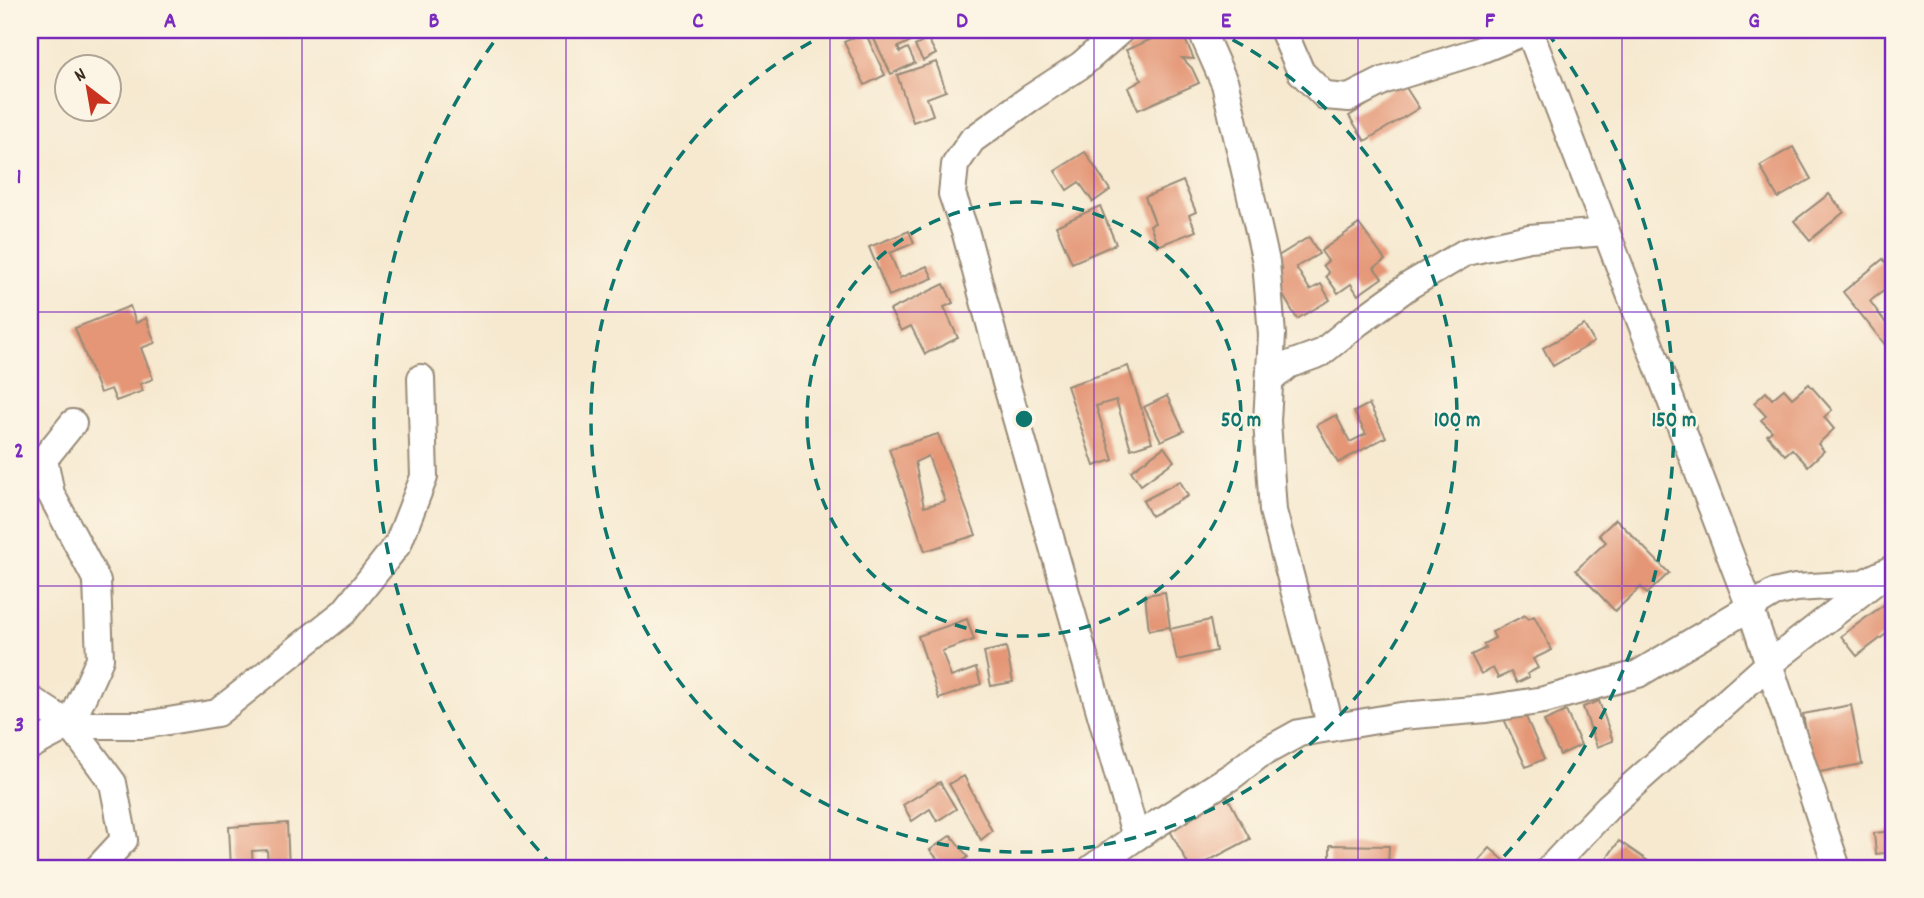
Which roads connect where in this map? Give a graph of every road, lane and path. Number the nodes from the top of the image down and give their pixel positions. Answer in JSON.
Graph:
{"nodes":[{"id":1,"x":1121,"y":30,"type":"edge"},
{"id":2,"x":1201,"y":30,"type":"edge"},
{"id":3,"x":1283,"y":30,"type":"edge"},
{"id":4,"x":1529,"y":30,"type":"edge"},
{"id":5,"x":1606,"y":232,"type":"junction"},
{"id":6,"x":421,"y":378,"type":"dead end"},
{"id":7,"x":1269,"y":381,"type":"junction"},
{"id":8,"x":73,"y":424,"type":"dead end"},
{"id":9,"x":1893,"y":568,"type":"edge"},
{"id":10,"x":1750,"y":607,"type":"junction"},
{"id":11,"x":1769,"y":664,"type":"junction"},
{"id":12,"x":30,"y":699,"type":"edge"},
{"id":13,"x":71,"y":725,"type":"junction"},
{"id":14,"x":1331,"y":728,"type":"junction"},
{"id":15,"x":30,"y":746,"type":"edge"},
{"id":16,"x":1136,"y":837,"type":"junction"},
{"id":17,"x":98,"y":868,"type":"edge"},
{"id":18,"x":1092,"y":868,"type":"edge"},
{"id":19,"x":1550,"y":868,"type":"edge"},
{"id":20,"x":1837,"y":868,"type":"edge"}],
"edges":[{"from":1,"to":16,"type":"street"},
{"from":2,"to":7,"type":"street"},
{"from":3,"to":4,"type":"street"},
{"from":4,"to":5,"type":"street"},
{"from":5,"to":7,"type":"street"},
{"from":5,"to":10,"type":"street"},
{"from":6,"to":13,"type":"street"},
{"from":7,"to":14,"type":"street"},
{"from":8,"to":13,"type":"street"},
{"from":9,"to":10,"type":"street"},
{"from":9,"to":11,"type":"street"},
{"from":10,"to":11,"type":"street"},
{"from":10,"to":14,"type":"street"},
{"from":11,"to":19,"type":"street"},
{"from":11,"to":20,"type":"street"},
{"from":12,"to":13,"type":"street"},
{"from":13,"to":15,"type":"street"},
{"from":13,"to":17,"type":"street"},
{"from":14,"to":16,"type":"street"},
{"from":16,"to":18,"type":"street"}]}
